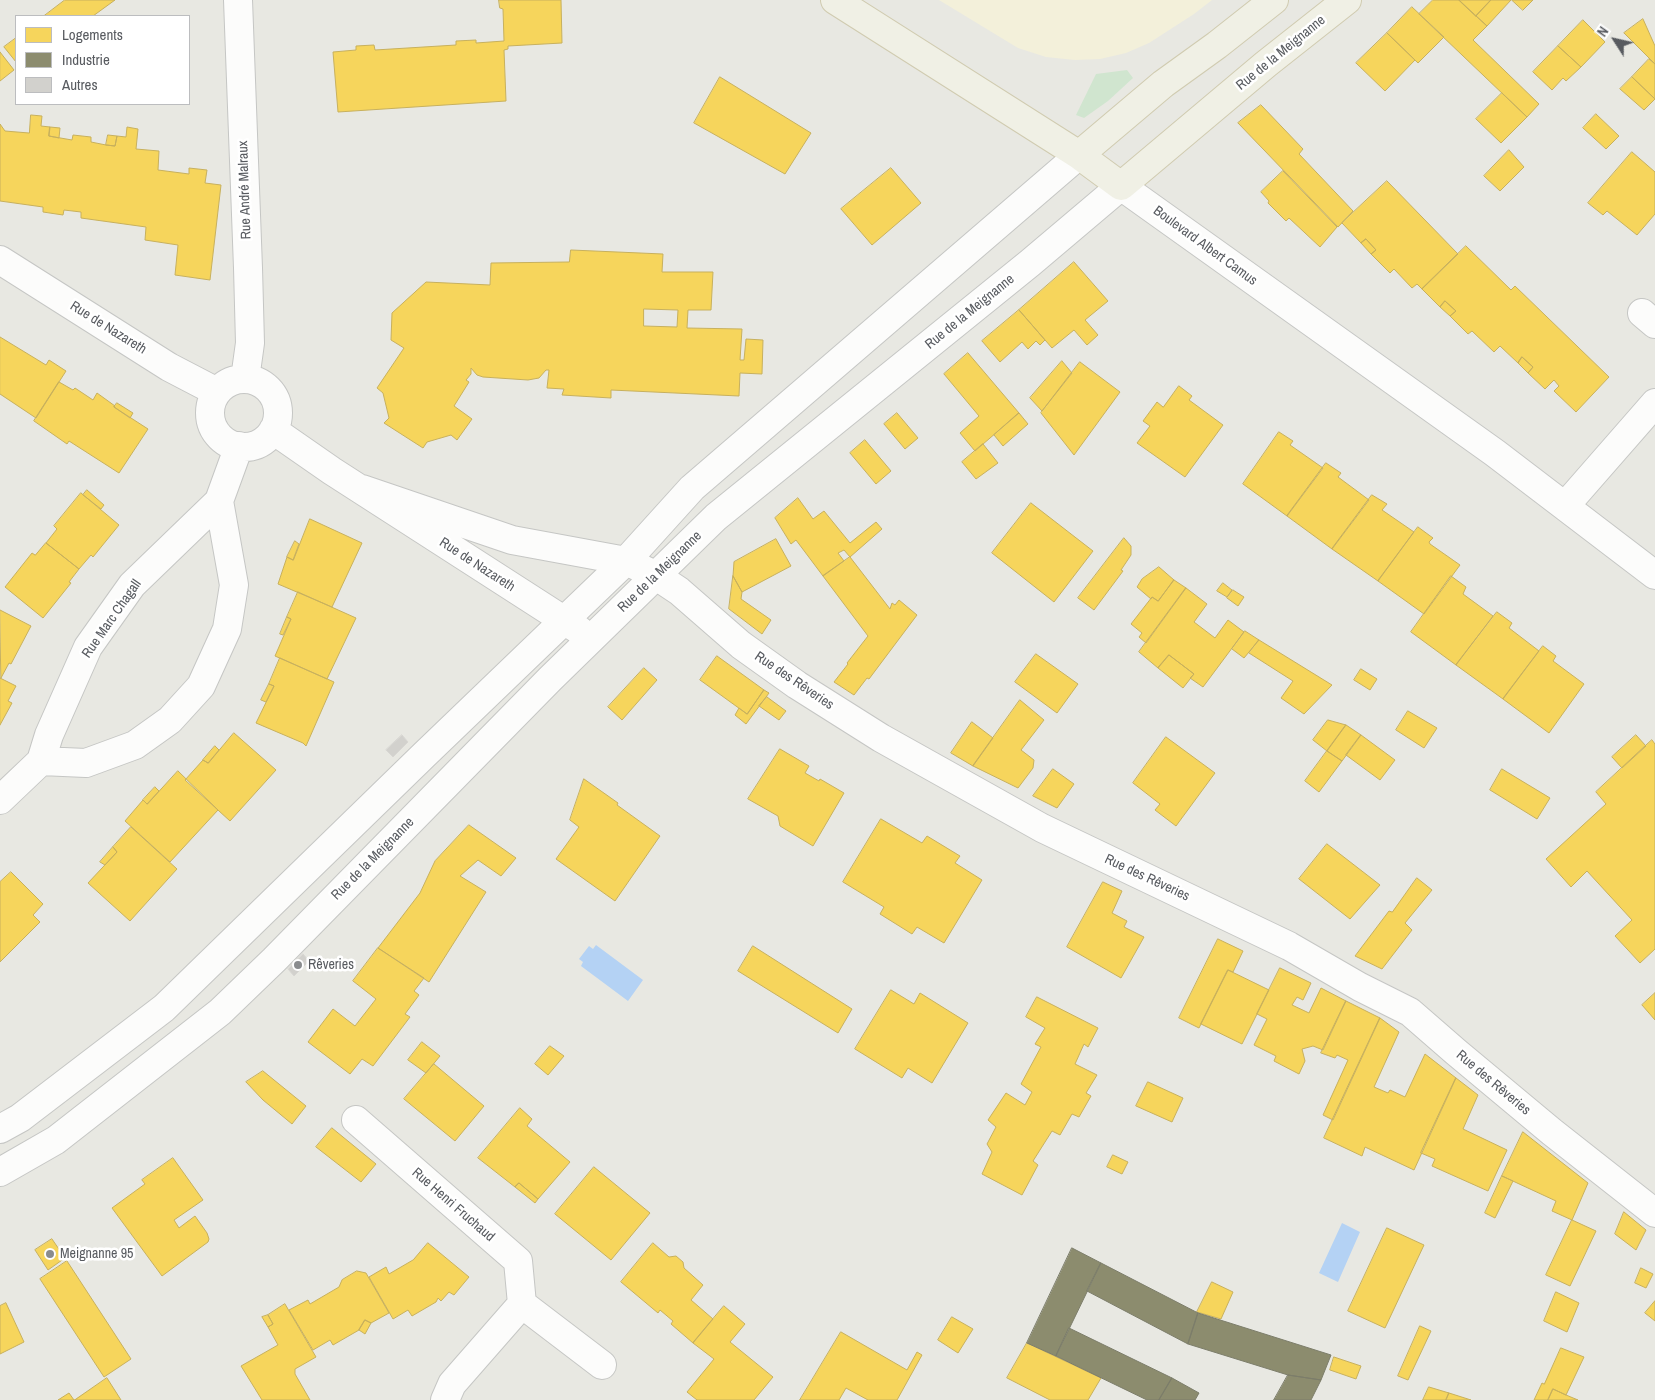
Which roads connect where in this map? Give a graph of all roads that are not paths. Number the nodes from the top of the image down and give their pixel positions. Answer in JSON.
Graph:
{"nodes":[{"id":1,"x":238,"y":0,"type":"edge"},
{"id":2,"x":834,"y":0,"type":"edge"},
{"id":3,"x":1274,"y":0,"type":"edge"},
{"id":4,"x":1347,"y":0,"type":"edge"},
{"id":5,"x":1079,"y":156,"type":"junction"},
{"id":6,"x":1121,"y":186,"type":"junction"},
{"id":7,"x":0,"y":260,"type":"edge"},
{"id":8,"x":245,"y":379,"type":"junction"},
{"id":9,"x":217,"y":392,"type":"junction"},
{"id":10,"x":1655,"y":403,"type":"edge"},
{"id":11,"x":273,"y":430,"type":"junction"},
{"id":12,"x":239,"y":446,"type":"junction"},
{"id":13,"x":362,"y":489,"type":"junction"},
{"id":14,"x":219,"y":501,"type":"junction"},
{"id":15,"x":1565,"y":506,"type":"junction"},
{"id":16,"x":626,"y":561,"type":"junction"},
{"id":17,"x":655,"y":575,"type":"junction"},
{"id":18,"x":1655,"y":575,"type":"edge"},
{"id":19,"x":564,"y":620,"type":"junction"},
{"id":20,"x":592,"y":639,"type":"junction"},
{"id":21,"x":41,"y":761,"type":"junction"},
{"id":22,"x":0,"y":800,"type":"edge"},
{"id":23,"x":356,"y":1120,"type":"dead end"},
{"id":24,"x":0,"y":1129,"type":"edge"},
{"id":25,"x":0,"y":1172,"type":"edge"},
{"id":26,"x":1655,"y":1213,"type":"edge"},
{"id":27,"x":522,"y":1304,"type":"junction"},
{"id":28,"x":602,"y":1365,"type":"dead end"},
{"id":29,"x":445,"y":1400,"type":"edge"}],
"edges":[{"from":1,"to":8,"type":"street","name":"Rue André Malraux"},
{"from":2,"to":5,"type":"main road","name":"Boulevard Albert Camus"},
{"from":3,"to":5,"type":"main road"},
{"from":4,"to":6,"type":"main road","name":"Rue de la Meignanne"},
{"from":5,"to":6,"type":"main road","name":"Boulevard Albert Camus"},
{"from":5,"to":16,"type":"street"},
{"from":6,"to":15,"type":"street","name":"Boulevard Albert Camus"},
{"from":6,"to":17,"type":"street","name":"Rue de la Meignanne"},
{"from":7,"to":9,"type":"street","name":"Rue de Nazareth"},
{"from":8,"to":9,"type":"street"},
{"from":8,"to":11,"type":"street"},
{"from":9,"to":12,"type":"street"},
{"from":10,"to":15,"type":"street"},
{"from":11,"to":12,"type":"street"},
{"from":11,"to":13,"type":"street","name":"Rue de Nazareth"},
{"from":12,"to":14,"type":"street","name":"Rue Marc Chagall"},
{"from":13,"to":16,"type":"street","name":"Rue de Nazareth"},
{"from":13,"to":19,"type":"street","name":"Rue de Nazareth"},
{"from":14,"to":21,"type":"street","name":"Rue Marc Chagall"},
{"from":14,"to":21,"type":"street","name":"Rue Marc Chagall"},
{"from":15,"to":18,"type":"street","name":"Boulevard Albert Camus"},
{"from":16,"to":17,"type":"street","name":"Rue des Rêveries"},
{"from":16,"to":19,"type":"street"},
{"from":17,"to":20,"type":"street","name":"Rue de la Meignanne"},
{"from":17,"to":26,"type":"street","name":"Rue des Rêveries"},
{"from":19,"to":20,"type":"street","name":"Rue de Nazareth"},
{"from":19,"to":24,"type":"street"},
{"from":20,"to":25,"type":"street","name":"Rue de la Meignanne"},
{"from":21,"to":22,"type":"street"},
{"from":23,"to":27,"type":"street","name":"Rue Henri Fruchaud"},
{"from":27,"to":28,"type":"street"},
{"from":27,"to":29,"type":"street"}]}
